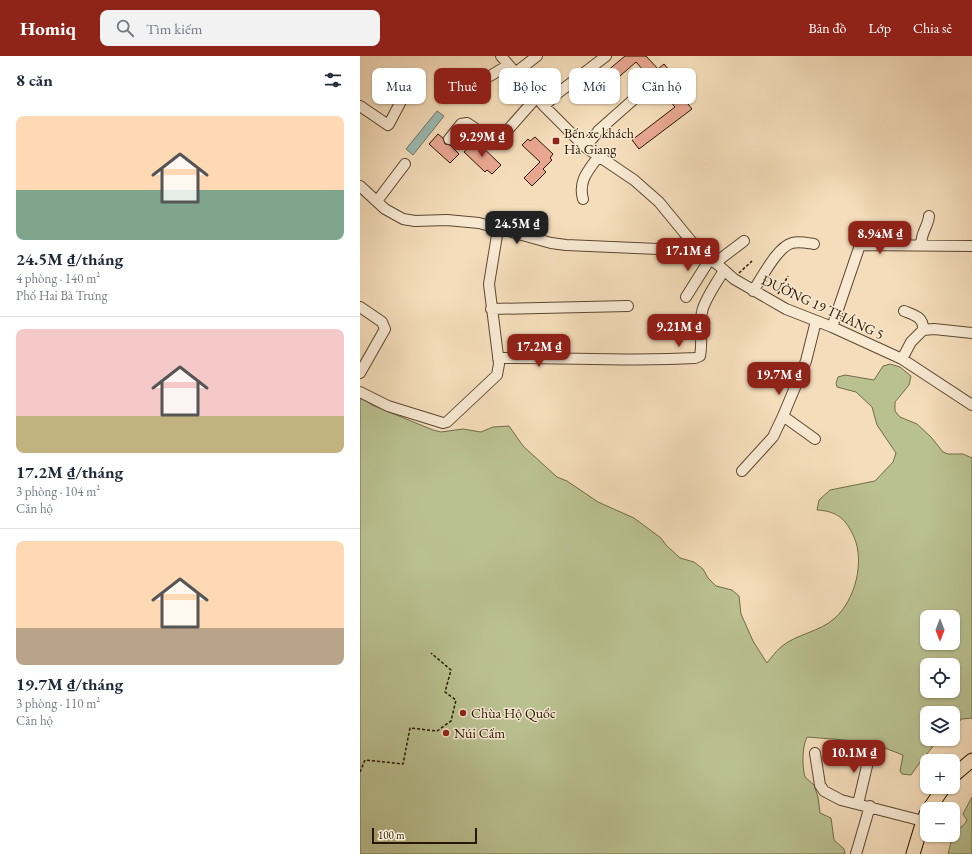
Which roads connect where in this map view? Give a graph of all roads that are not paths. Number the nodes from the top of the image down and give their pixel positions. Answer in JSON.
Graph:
{"nodes":[{"id":1,"x":501,"y":56,"type":"edge"},
{"id":2,"x":537,"y":56,"type":"edge"},
{"id":3,"x":606,"y":56,"type":"edge"},
{"id":4,"x":508,"y":65,"type":"junction"},
{"id":5,"x":511,"y":68,"type":"edge"},
{"id":6,"x":521,"y":68,"type":"edge"},
{"id":7,"x":491,"y":75,"type":"edge"},
{"id":8,"x":400,"y":104,"type":"edge"},
{"id":9,"x":531,"y":104,"type":"edge"},
{"id":10,"x":629,"y":104,"type":"edge"},
{"id":11,"x":360,"y":106,"type":"edge"},
{"id":12,"x":544,"y":106,"type":"joint"},
{"id":13,"x":449,"y":139,"type":"dead end"},
{"id":14,"x":585,"y":147,"type":"junction"},
{"id":15,"x":598,"y":157,"type":"junction"},
{"id":16,"x":405,"y":164,"type":"dead end"},
{"id":17,"x":360,"y":186,"type":"edge"},
{"id":18,"x":583,"y":199,"type":"dead end"},
{"id":19,"x":377,"y":201,"type":"junction"},
{"id":20,"x":929,"y":216,"type":"dead end"},
{"id":21,"x":498,"y":229,"type":"junction"},
{"id":22,"x":859,"y":230,"type":"dead end"},
{"id":23,"x":691,"y":241,"type":"junction"},
{"id":24,"x":744,"y":241,"type":"dead end"},
{"id":25,"x":814,"y":244,"type":"dead end"},
{"id":26,"x":857,"y":244,"type":"junction"},
{"id":27,"x":921,"y":245,"type":"junction"},
{"id":28,"x":972,"y":246,"type":"edge"},
{"id":29,"x":713,"y":261,"type":"junction"},
{"id":30,"x":724,"y":270,"type":"junction"},
{"id":31,"x":753,"y":291,"type":"junction"},
{"id":32,"x":686,"y":297,"type":"dead end"},
{"id":33,"x":628,"y":306,"type":"dead end"},
{"id":34,"x":360,"y":307,"type":"edge"},
{"id":35,"x":491,"y":310,"type":"junction"},
{"id":36,"x":904,"y":311,"type":"dead end"},
{"id":37,"x":816,"y":321,"type":"junction"},
{"id":38,"x":832,"y":327,"type":"junction"},
{"id":39,"x":923,"y":330,"type":"junction"},
{"id":40,"x":972,"y":333,"type":"edge"},
{"id":41,"x":498,"y":358,"type":"junction"},
{"id":42,"x":902,"y":359,"type":"junction"},
{"id":43,"x":360,"y":373,"type":"edge"},
{"id":44,"x":361,"y":393,"type":"edge"},
{"id":45,"x":972,"y":405,"type":"edge"},
{"id":46,"x":784,"y":416,"type":"junction"},
{"id":47,"x":815,"y":439,"type":"dead end"},
{"id":48,"x":742,"y":471,"type":"dead end"},
{"id":49,"x":871,"y":749,"type":"dead end"},
{"id":50,"x":815,"y":752,"type":"dead end"},
{"id":51,"x":972,"y":760,"type":"edge"},
{"id":52,"x":960,"y":770,"type":"edge"},
{"id":53,"x":858,"y":804,"type":"junction"},
{"id":54,"x":870,"y":806,"type":"junction"},
{"id":55,"x":920,"y":816,"type":"edge"},
{"id":56,"x":920,"y":832,"type":"edge"},
{"id":57,"x":856,"y":854,"type":"edge"},
{"id":58,"x":913,"y":854,"type":"edge"}],
"edges":[{"from":1,"to":4,"type":"street","name":"ĐƯỜNG 19 THÁNG 5"},
{"from":2,"to":6,"type":"street"},
{"from":3,"to":12,"type":"street"},
{"from":4,"to":5,"type":"street","name":"ĐƯỜNG 19 THÁNG 5"},
{"from":4,"to":7,"type":"street"},
{"from":8,"to":11,"type":"street"},
{"from":9,"to":13,"type":"street"},
{"from":10,"to":14,"type":"street"},
{"from":12,"to":14,"type":"street","name":"ĐƯỜNG 19 THÁNG 5"},
{"from":14,"to":15,"type":"street","name":"ĐƯỜNG 19 THÁNG 5"},
{"from":15,"to":18,"type":"street"},
{"from":15,"to":23,"type":"street","name":"ĐƯỜNG 19 THÁNG 5"},
{"from":16,"to":19,"type":"street"},
{"from":17,"to":19,"type":"street"},
{"from":19,"to":21,"type":"street"},
{"from":20,"to":27,"type":"street"},
{"from":21,"to":23,"type":"street"},
{"from":21,"to":35,"type":"street"},
{"from":22,"to":26,"type":"street"},
{"from":23,"to":29,"type":"street","name":"ĐƯỜNG 19 THÁNG 5"},
{"from":24,"to":29,"type":"street"},
{"from":25,"to":31,"type":"street"},
{"from":26,"to":27,"type":"street"},
{"from":26,"to":38,"type":"street"},
{"from":27,"to":28,"type":"street"},
{"from":29,"to":30,"type":"street","name":"ĐƯỜNG 19 THÁNG 5"},
{"from":29,"to":32,"type":"street"},
{"from":30,"to":31,"type":"street","name":"ĐƯỜNG 19 THÁNG 5"},
{"from":30,"to":41,"type":"street"},
{"from":31,"to":37,"type":"street","name":"ĐƯỜNG 19 THÁNG 5"},
{"from":33,"to":35,"type":"street"},
{"from":34,"to":43,"type":"street"},
{"from":35,"to":41,"type":"street"},
{"from":36,"to":39,"type":"street"},
{"from":37,"to":38,"type":"street","name":"ĐƯỜNG 19 THÁNG 5"},
{"from":37,"to":46,"type":"street"},
{"from":38,"to":42,"type":"street","name":"ĐƯỜNG 19 THÁNG 5"},
{"from":39,"to":40,"type":"street"},
{"from":39,"to":42,"type":"street"},
{"from":41,"to":44,"type":"street"},
{"from":42,"to":45,"type":"street","name":"ĐƯỜNG 19 THÁNG 5"},
{"from":46,"to":47,"type":"street"},
{"from":46,"to":48,"type":"street"},
{"from":49,"to":53,"type":"street"},
{"from":50,"to":53,"type":"street"},
{"from":51,"to":52,"type":"main road"},
{"from":53,"to":54,"type":"street"},
{"from":54,"to":55,"type":"street"},
{"from":54,"to":57,"type":"street"},
{"from":56,"to":58,"type":"main road"}]}
